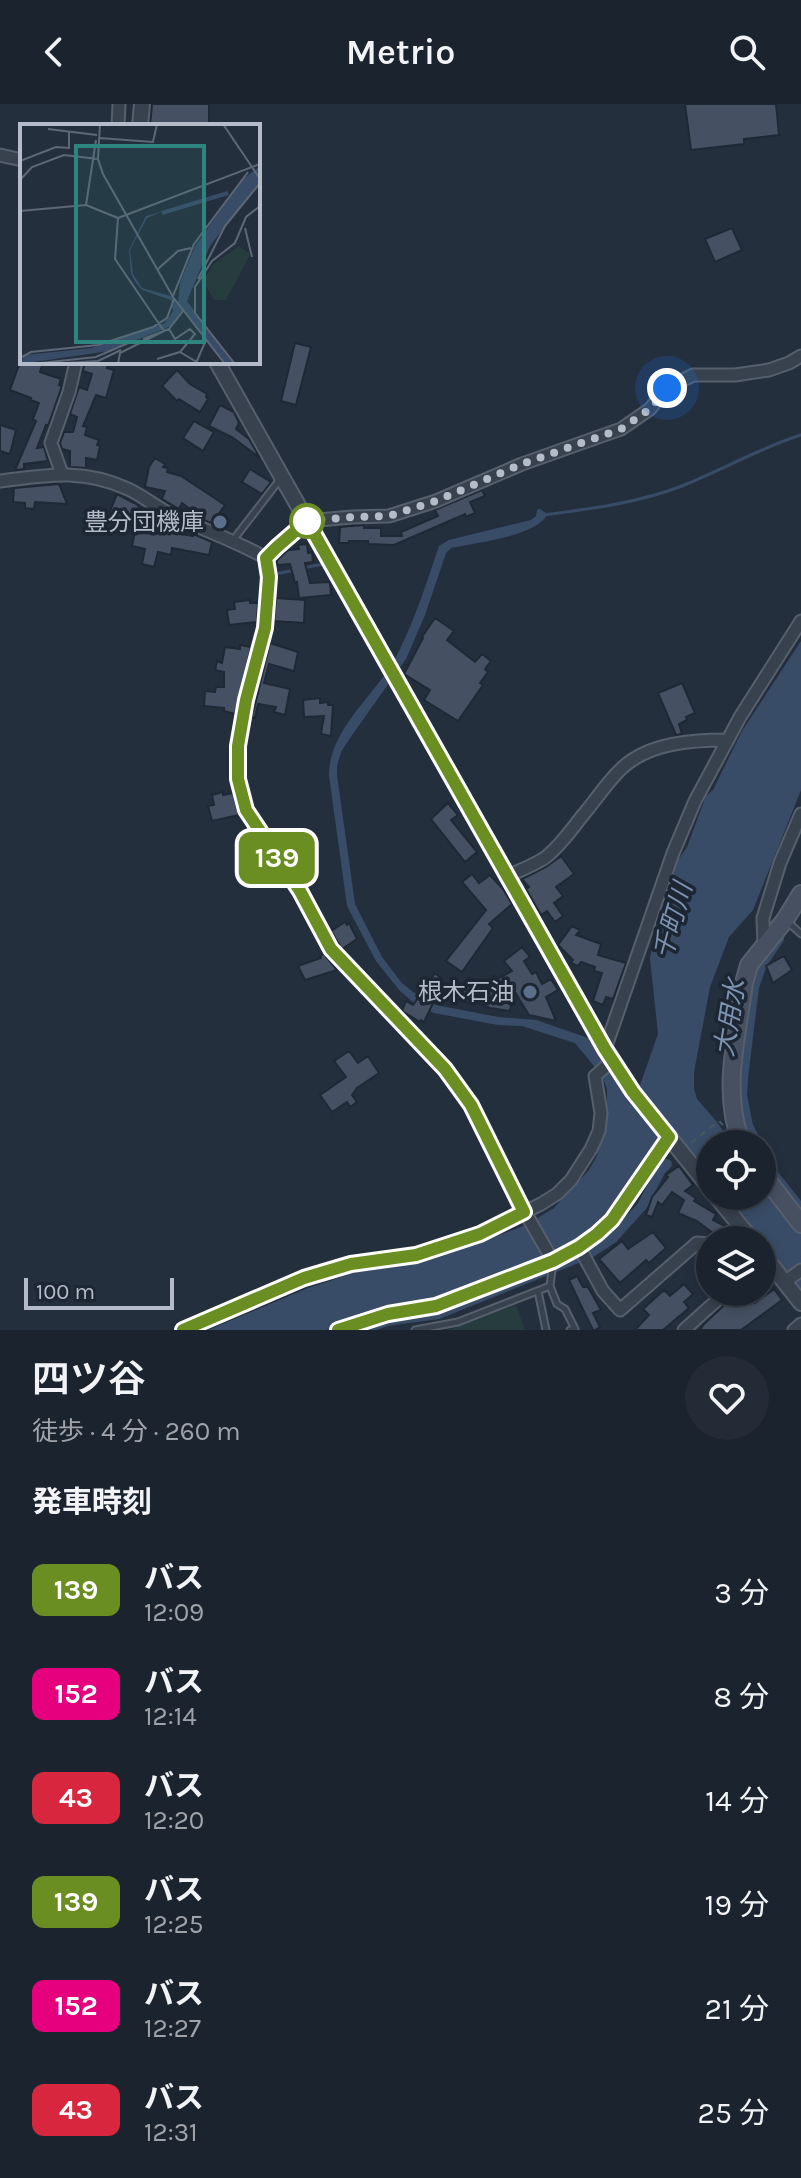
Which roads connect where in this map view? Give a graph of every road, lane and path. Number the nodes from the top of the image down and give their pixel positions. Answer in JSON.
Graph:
{"nodes":[{"id":1,"x":119,"y":104,"type":"edge"},
{"id":2,"x":142,"y":104,"type":"edge"},
{"id":3,"x":118,"y":124,"type":"edge"},
{"id":4,"x":140,"y":124,"type":"edge"},
{"id":5,"x":0,"y":155,"type":"edge"},
{"id":6,"x":20,"y":160,"type":"edge"},
{"id":7,"x":801,"y":356,"type":"edge"},
{"id":8,"x":76,"y":364,"type":"edge"},
{"id":9,"x":218,"y":364,"type":"edge"},
{"id":10,"x":62,"y":474,"type":"junction"},
{"id":11,"x":282,"y":477,"type":"junction"},
{"id":12,"x":0,"y":481,"type":"edge"},
{"id":13,"x":307,"y":521,"type":"junction"},
{"id":14,"x":233,"y":540,"type":"junction"},
{"id":15,"x":266,"y":558,"type":"junction"},
{"id":16,"x":801,"y":621,"type":"edge"},
{"id":17,"x":726,"y":740,"type":"junction"},
{"id":18,"x":801,"y":814,"type":"edge"},
{"id":19,"x":508,"y":876,"type":"junction"},
{"id":20,"x":801,"y":894,"type":"edge"},
{"id":21,"x":788,"y":923,"type":"junction"},
{"id":22,"x":801,"y":934,"type":"edge"},
{"id":23,"x":764,"y":947,"type":"junction"},
{"id":24,"x":609,"y":1058,"type":"junction"},
{"id":25,"x":717,"y":1122,"type":"dead end"},
{"id":26,"x":737,"y":1130,"type":"edge"},
{"id":27,"x":667,"y":1134,"type":"junction"},
{"id":28,"x":685,"y":1148,"type":"dead end"},
{"id":29,"x":696,"y":1170,"type":"edge"},
{"id":30,"x":776,"y":1191,"type":"edge"},
{"id":31,"x":727,"y":1210,"type":"edge"},
{"id":32,"x":525,"y":1214,"type":"junction"},
{"id":33,"x":801,"y":1224,"type":"edge"},
{"id":34,"x":741,"y":1226,"type":"edge"},
{"id":35,"x":696,"y":1244,"type":"edge"},
{"id":36,"x":583,"y":1253,"type":"junction"},
{"id":37,"x":552,"y":1264,"type":"junction"},
{"id":38,"x":801,"y":1270,"type":"edge"},
{"id":39,"x":776,"y":1271,"type":"edge"},
{"id":40,"x":787,"y":1281,"type":"junction"},
{"id":41,"x":550,"y":1286,"type":"junction"},
{"id":42,"x":538,"y":1291,"type":"junction"},
{"id":43,"x":801,"y":1303,"type":"edge"},
{"id":44,"x":711,"y":1306,"type":"edge"},
{"id":45,"x":801,"y":1324,"type":"edge"},
{"id":46,"x":183,"y":1330,"type":"edge"},
{"id":47,"x":338,"y":1330,"type":"edge"},
{"id":48,"x":415,"y":1330,"type":"edge"},
{"id":49,"x":546,"y":1330,"type":"edge"},
{"id":50,"x":570,"y":1330,"type":"edge"},
{"id":51,"x":684,"y":1330,"type":"edge"},
{"id":52,"x":794,"y":1330,"type":"edge"}],
"edges":[{"from":1,"to":3,"type":"street"},
{"from":2,"to":4,"type":"street"},
{"from":5,"to":6,"type":"street"},
{"from":7,"to":13,"type":"street"},
{"from":8,"to":10,"type":"street"},
{"from":9,"to":11,"type":"street"},
{"from":10,"to":12,"type":"street"},
{"from":10,"to":14,"type":"street"},
{"from":11,"to":13,"type":"street"},
{"from":11,"to":14,"type":"lane"},
{"from":13,"to":15,"type":"street"},
{"from":13,"to":19,"type":"street"},
{"from":14,"to":15,"type":"street"},
{"from":15,"to":32,"type":"street"},
{"from":16,"to":17,"type":"street"},
{"from":17,"to":19,"type":"street"},
{"from":17,"to":24,"type":"street"},
{"from":18,"to":23,"type":"street"},
{"from":19,"to":24,"type":"street"},
{"from":20,"to":21,"type":"main road"},
{"from":21,"to":22,"type":"lane"},
{"from":21,"to":23,"type":"main road"},
{"from":23,"to":26,"type":"main road"},
{"from":24,"to":27,"type":"street"},
{"from":24,"to":32,"type":"street"},
{"from":25,"to":28,"type":"path"},
{"from":27,"to":29,"type":"street"},
{"from":27,"to":36,"type":"street"},
{"from":30,"to":33,"type":"main road"},
{"from":31,"to":34,"type":"street"},
{"from":32,"to":37,"type":"street"},
{"from":32,"to":46,"type":"street"},
{"from":35,"to":36,"type":"street"},
{"from":36,"to":37,"type":"street"},
{"from":37,"to":41,"type":"lane"},
{"from":37,"to":47,"type":"street"},
{"from":38,"to":40,"type":"street"},
{"from":39,"to":40,"type":"street"},
{"from":40,"to":43,"type":"street"},
{"from":41,"to":42,"type":"lane"},
{"from":41,"to":50,"type":"lane"},
{"from":42,"to":48,"type":"lane"},
{"from":42,"to":49,"type":"lane"},
{"from":44,"to":51,"type":"street"},
{"from":45,"to":52,"type":"street"}]}
